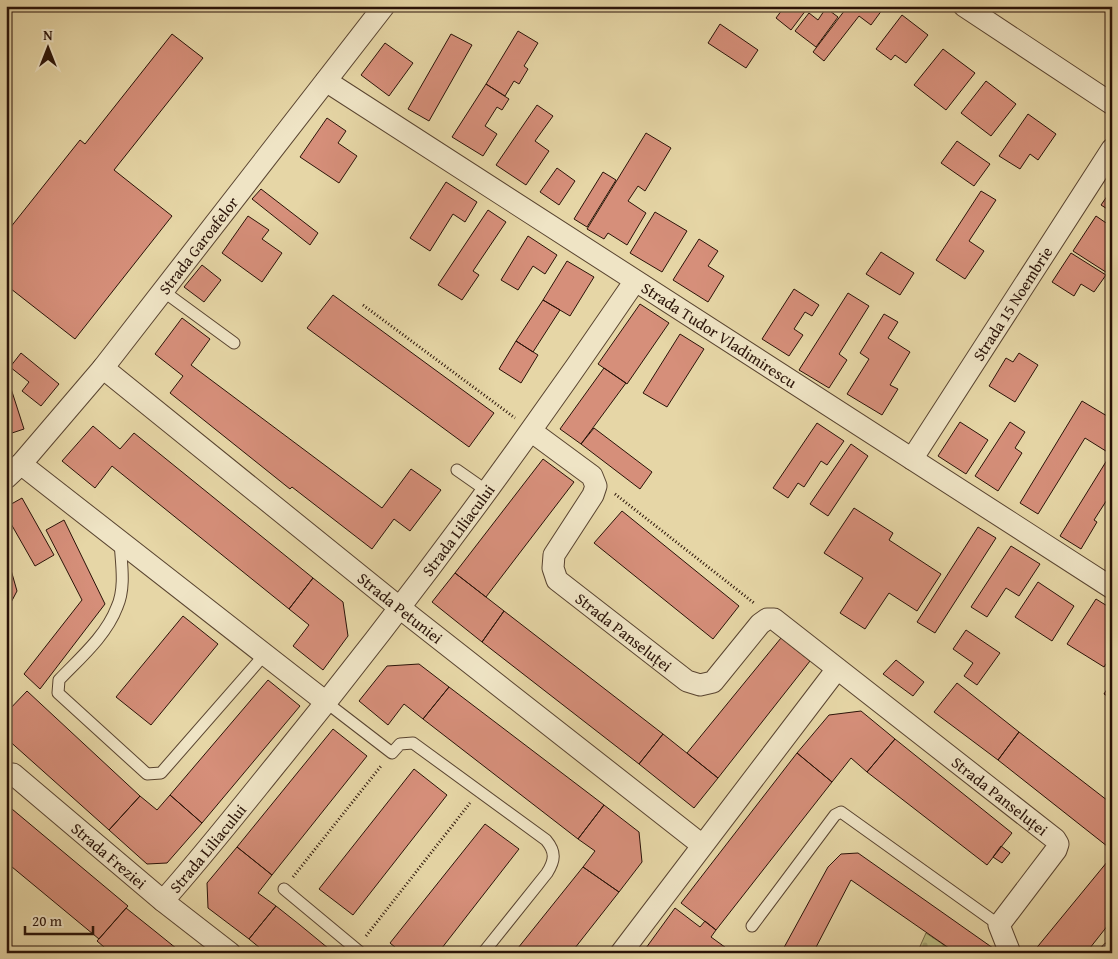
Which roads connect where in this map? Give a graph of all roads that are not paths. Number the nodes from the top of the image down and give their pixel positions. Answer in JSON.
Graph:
{"nodes":[{"id":1,"x":384,"y":6,"type":"edge"},
{"id":2,"x":964,"y":6,"type":"edge"},
{"id":3,"x":326,"y":81,"type":"junction"},
{"id":4,"x":1112,"y":104,"type":"edge"},
{"id":5,"x":1112,"y":149,"type":"edge"},
{"id":6,"x":635,"y":281,"type":"junction"},
{"id":7,"x":162,"y":291,"type":"junction"},
{"id":8,"x":234,"y":343,"type":"dead end"},
{"id":9,"x":103,"y":368,"type":"junction"},
{"id":10,"x":532,"y":431,"type":"junction"},
{"id":11,"x":912,"y":458,"type":"junction"},
{"id":12,"x":457,"y":470,"type":"dead end"},
{"id":13,"x":14,"y":471,"type":"edge"},
{"id":14,"x":487,"y":491,"type":"junction"},
{"id":15,"x":120,"y":541,"type":"junction"},
{"id":16,"x":1112,"y":588,"type":"edge"},
{"id":17,"x":400,"y":608,"type":"junction"},
{"id":18,"x":265,"y":654,"type":"junction"},
{"id":19,"x":837,"y":669,"type":"junction"},
{"id":20,"x":326,"y":703,"type":"junction"},
{"id":21,"x":13,"y":774,"type":"dead end"},
{"id":22,"x":702,"y":845,"type":"junction"},
{"id":23,"x":284,"y":889,"type":"road end"},
{"id":24,"x":163,"y":901,"type":"junction"},
{"id":25,"x":999,"y":925,"type":"junction"},
{"id":26,"x":752,"y":926,"type":"dead end"},
{"id":27,"x":358,"y":951,"type":"edge"},
{"id":28,"x":230,"y":953,"type":"edge"},
{"id":29,"x":483,"y":953,"type":"edge"},
{"id":30,"x":621,"y":953,"type":"edge"},
{"id":31,"x":1010,"y":953,"type":"edge"}],
"edges":[{"from":1,"to":3,"type":"street","name":"Strada Garoafelor"},
{"from":2,"to":4,"type":"street"},
{"from":3,"to":6,"type":"street","name":"Strada Tudor Vladimirescu"},
{"from":3,"to":7,"type":"street","name":"Strada Garoafelor"},
{"from":5,"to":11,"type":"street","name":"Strada 15 Noembrie"},
{"from":6,"to":10,"type":"street","name":"Strada Liliacului"},
{"from":6,"to":11,"type":"street","name":"Strada Tudor Vladimirescu"},
{"from":7,"to":8,"type":"lane"},
{"from":7,"to":9,"type":"street","name":"Strada Garoafelor"},
{"from":9,"to":13,"type":"street","name":"Strada Garoafelor"},
{"from":9,"to":17,"type":"street","name":"Strada Petuniei"},
{"from":10,"to":14,"type":"street","name":"Strada Liliacului"},
{"from":10,"to":19,"type":"street","name":"Strada Panseluței"},
{"from":11,"to":16,"type":"street","name":"Strada Tudor Vladimirescu"},
{"from":12,"to":14,"type":"lane"},
{"from":13,"to":15,"type":"street"},
{"from":14,"to":17,"type":"street","name":"Strada Liliacului"},
{"from":15,"to":18,"type":"street"},
{"from":15,"to":18,"type":"lane"},
{"from":17,"to":20,"type":"street","name":"Strada Liliacului"},
{"from":17,"to":22,"type":"street","name":"Strada Petuniei"},
{"from":18,"to":20,"type":"street"},
{"from":19,"to":22,"type":"street"},
{"from":19,"to":25,"type":"street","name":"Strada Panseluței"},
{"from":20,"to":24,"type":"street","name":"Strada Liliacului"},
{"from":20,"to":29,"type":"lane"},
{"from":21,"to":24,"type":"street","name":"Strada Freziei"},
{"from":22,"to":30,"type":"street"},
{"from":23,"to":27,"type":"lane"},
{"from":24,"to":28,"type":"street","name":"Strada Freziei"},
{"from":25,"to":26,"type":"lane"},
{"from":25,"to":31,"type":"street"}]}
